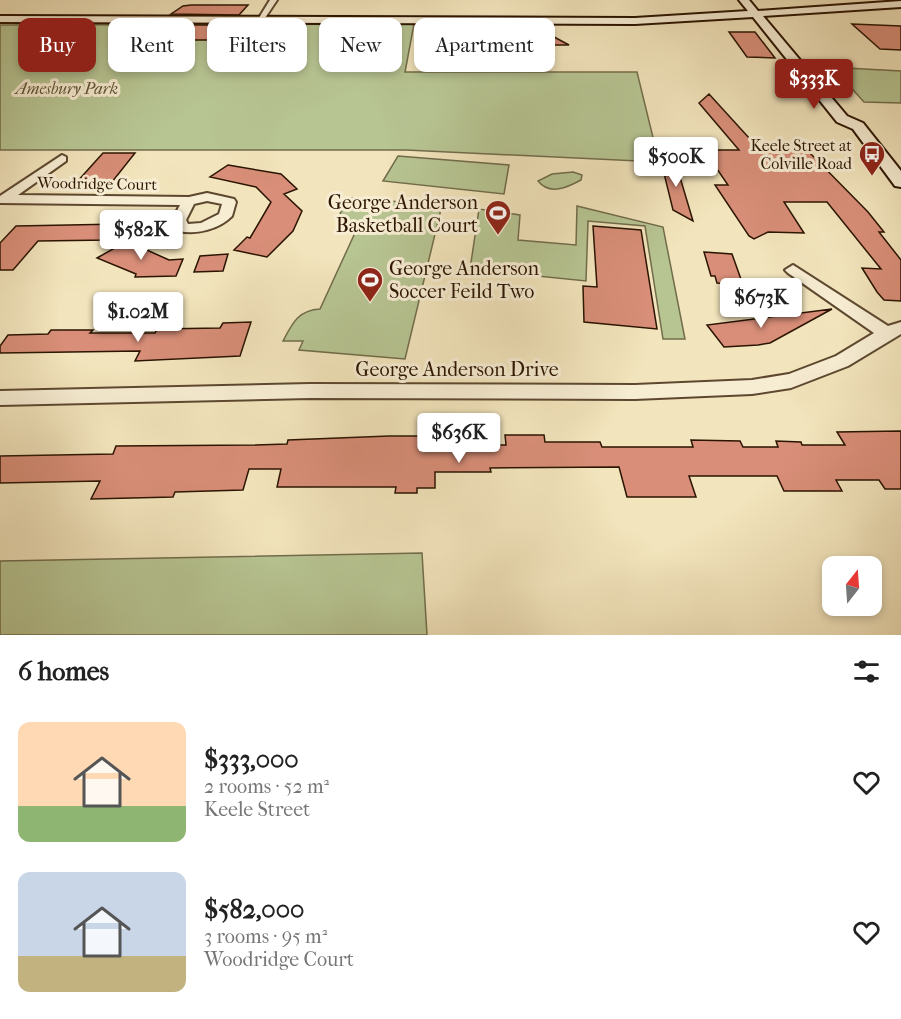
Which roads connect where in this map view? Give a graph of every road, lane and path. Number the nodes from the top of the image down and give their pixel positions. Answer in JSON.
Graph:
{"nodes":[{"id":1,"x":274,"y":0,"type":"edge"},
{"id":2,"x":744,"y":0,"type":"edge"},
{"id":3,"x":879,"y":0,"type":"edge"},
{"id":4,"x":901,"y":4,"type":"edge"},
{"id":5,"x":768,"y":7,"type":"junction"},
{"id":6,"x":753,"y":13,"type":"junction"},
{"id":7,"x":732,"y":17,"type":"junction"},
{"id":8,"x":261,"y":18,"type":"edge"},
{"id":9,"x":0,"y":19,"type":"edge"},
{"id":10,"x":207,"y":19,"type":"edge"},
{"id":11,"x":307,"y":19,"type":"edge"},
{"id":12,"x":414,"y":19,"type":"edge"},
{"id":13,"x":555,"y":19,"type":"edge"},
{"id":14,"x":555,"y":19,"type":"edge"},
{"id":15,"x":780,"y":24,"type":"dead end"},
{"id":16,"x":765,"y":27,"type":"junction"},
{"id":17,"x":795,"y":63,"type":"junction"},
{"id":18,"x":815,"y":64,"type":"dead end"},
{"id":19,"x":847,"y":102,"type":"dead end"},
{"id":20,"x":858,"y":126,"type":"junction"},
{"id":21,"x":62,"y":159,"type":"dead end"},
{"id":22,"x":901,"y":182,"type":"edge"},
{"id":23,"x":3,"y":201,"type":"edge"},
{"id":24,"x":189,"y":201,"type":"dead end"},
{"id":25,"x":793,"y":270,"type":"dead end"},
{"id":26,"x":893,"y":330,"type":"edge"},
{"id":27,"x":0,"y":398,"type":"edge"}],
"edges":[{"from":1,"to":8,"type":"street"},
{"from":2,"to":6,"type":"main road"},
{"from":3,"to":5,"type":"main road"},
{"from":4,"to":5,"type":"main road"},
{"from":5,"to":6,"type":"main road"},
{"from":5,"to":15,"type":"main road"},
{"from":6,"to":7,"type":"main road"},
{"from":6,"to":13,"type":"main road"},
{"from":6,"to":16,"type":"main road"},
{"from":7,"to":14,"type":"main road"},
{"from":7,"to":16,"type":"main road"},
{"from":9,"to":10,"type":"main road"},
{"from":11,"to":12,"type":"main road"},
{"from":16,"to":17,"type":"main road"},
{"from":17,"to":18,"type":"main road"},
{"from":17,"to":20,"type":"main road"},
{"from":19,"to":20,"type":"main road"},
{"from":20,"to":22,"type":"main road"},
{"from":21,"to":23,"type":"street"},
{"from":23,"to":24,"type":"street","name":"Woodridge Court"},
{"from":25,"to":26,"type":"street"},
{"from":26,"to":27,"type":"street","name":"George Anderson Drive"}]}
